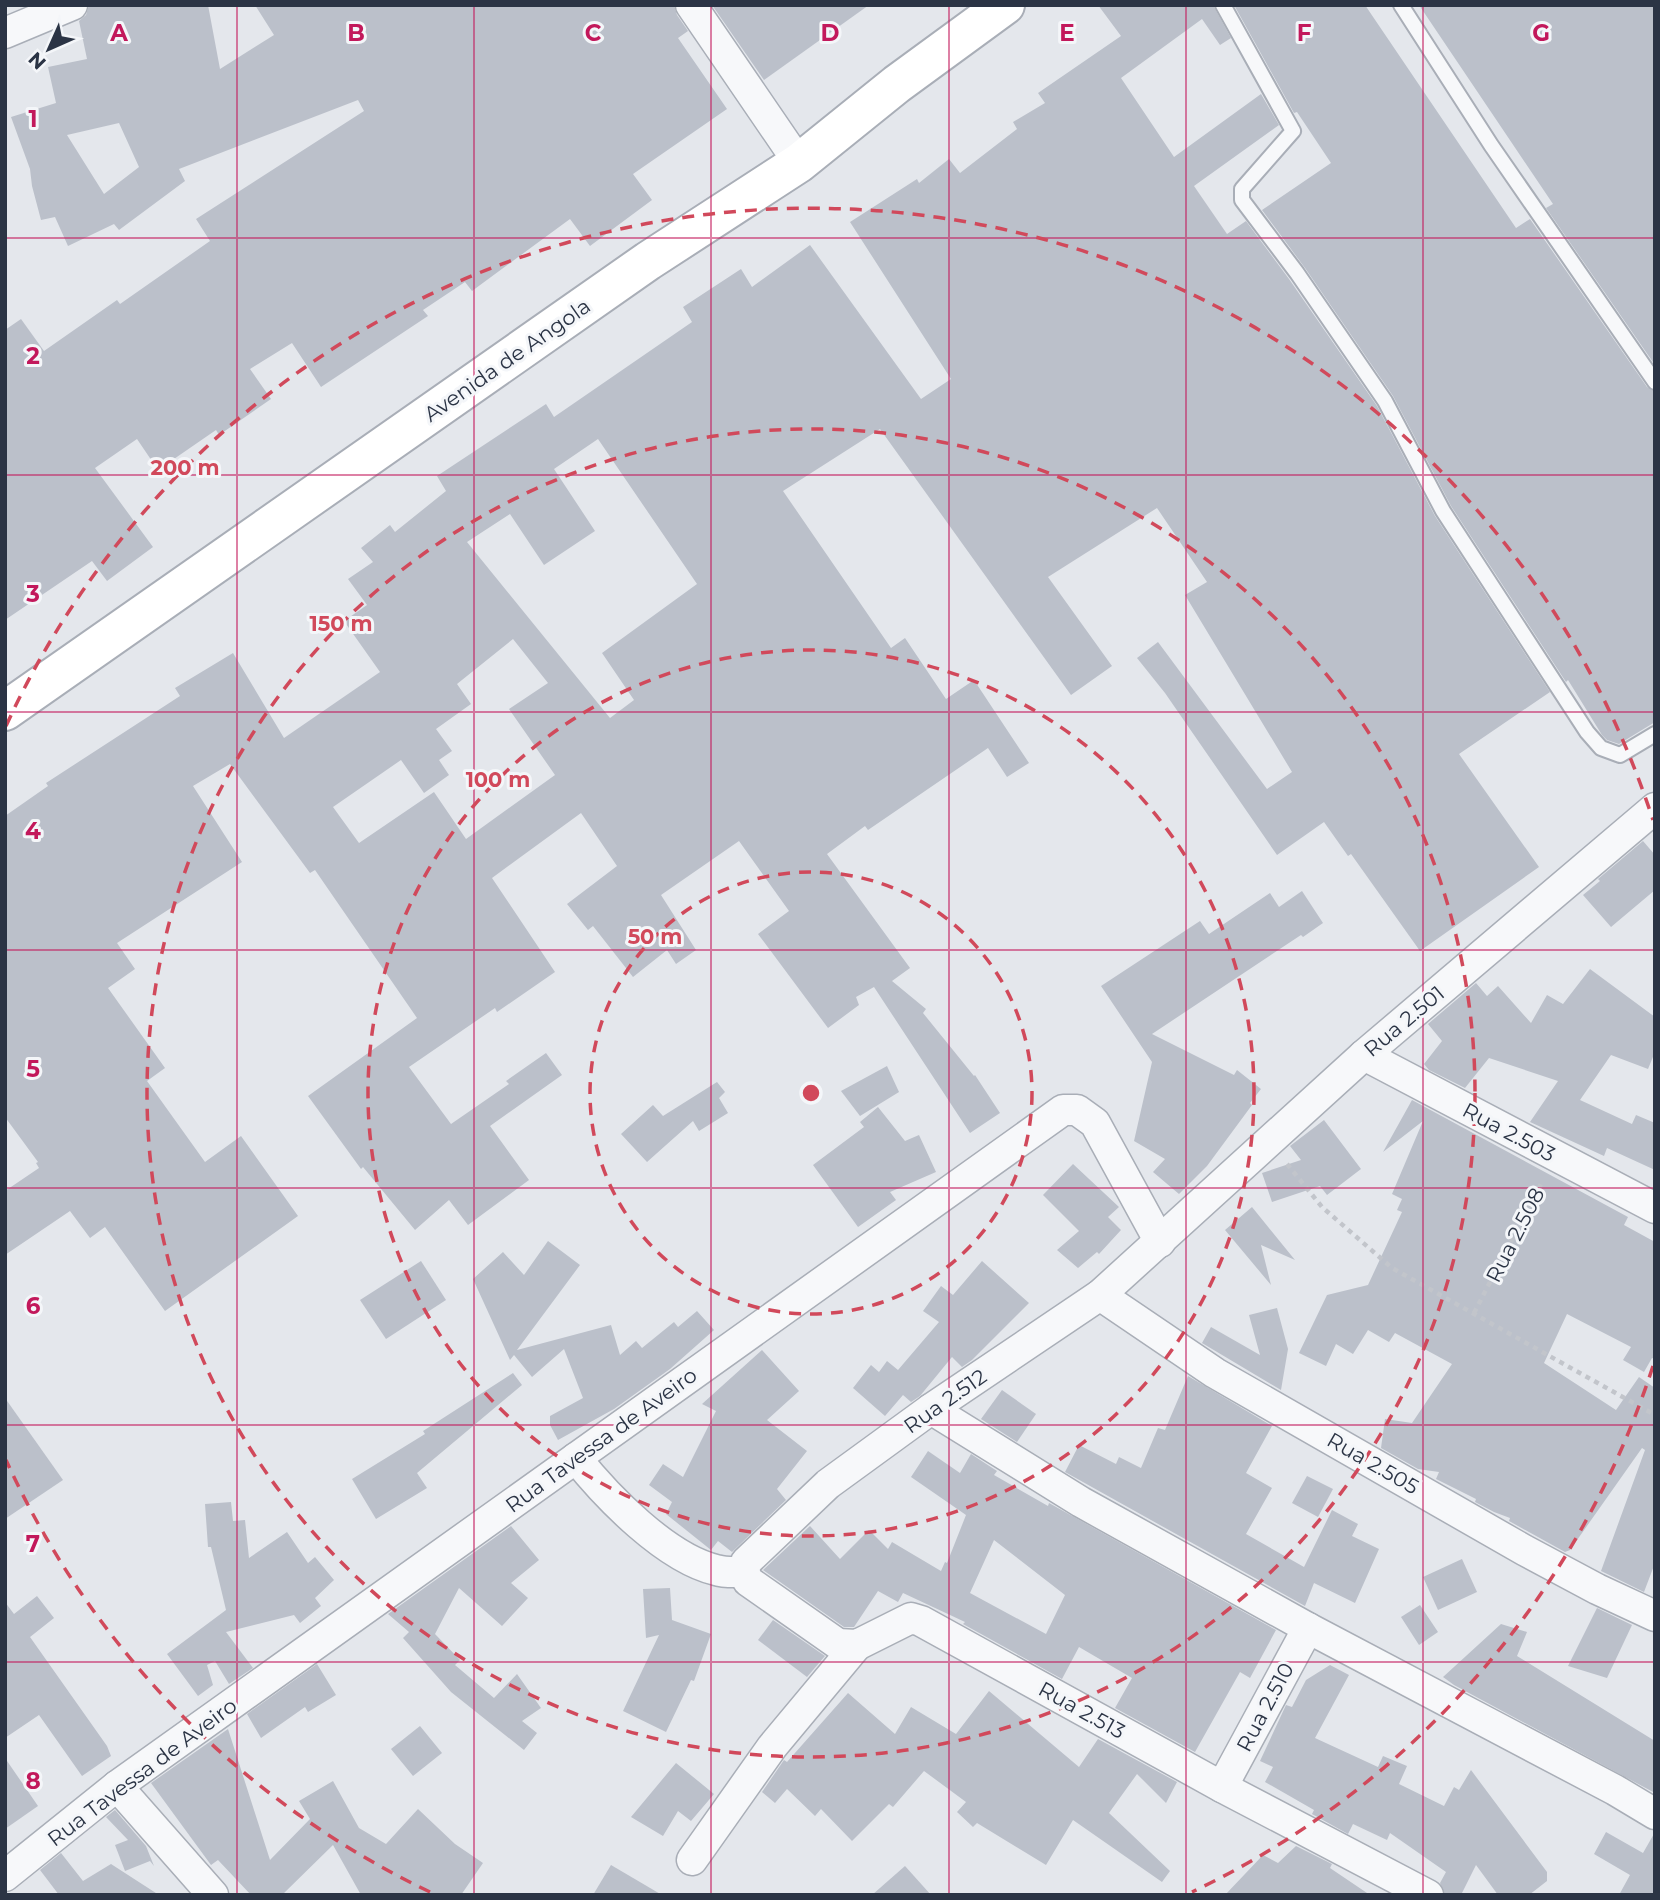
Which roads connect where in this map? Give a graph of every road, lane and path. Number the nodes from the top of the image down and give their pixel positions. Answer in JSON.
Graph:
{"nodes":[{"id":1,"x":72,"y":5,"type":"edge"},
{"id":2,"x":691,"y":5,"type":"edge"},
{"id":3,"x":1005,"y":5,"type":"edge"},
{"id":4,"x":1223,"y":5,"type":"edge"},
{"id":5,"x":1401,"y":5,"type":"edge"},
{"id":6,"x":5,"y":33,"type":"edge"},
{"id":7,"x":799,"y":163,"type":"junction"},
{"id":8,"x":1655,"y":382,"type":"edge"},
{"id":9,"x":5,"y":711,"type":"edge"},
{"id":10,"x":1655,"y":734,"type":"edge"},
{"id":11,"x":1655,"y":808,"type":"edge"},
{"id":12,"x":1364,"y":1055,"type":"junction"},
{"id":13,"x":1269,"y":1141,"type":"junction"},
{"id":14,"x":1555,"y":1157,"type":"junction"},
{"id":15,"x":1655,"y":1208,"type":"edge"},
{"id":16,"x":1160,"y":1242,"type":"junction"},
{"id":17,"x":1100,"y":1295,"type":"junction"},
{"id":18,"x":1474,"y":1313,"type":"junction"},
{"id":19,"x":931,"y":1409,"type":"junction"},
{"id":20,"x":1655,"y":1415,"type":"edge"},
{"id":21,"x":576,"y":1458,"type":"junction"},
{"id":22,"x":744,"y":1572,"type":"junction"},
{"id":23,"x":1655,"y":1616,"type":"edge"},
{"id":24,"x":1308,"y":1628,"type":"junction"},
{"id":25,"x":858,"y":1645,"type":"junction"},
{"id":26,"x":117,"y":1786,"type":"junction"},
{"id":27,"x":1222,"y":1787,"type":"junction"},
{"id":28,"x":1655,"y":1814,"type":"edge"},
{"id":29,"x":692,"y":1860,"type":"dead end"},
{"id":30,"x":5,"y":1876,"type":"edge"},
{"id":31,"x":213,"y":1895,"type":"edge"},
{"id":32,"x":1428,"y":1895,"type":"edge"}],
"edges":[{"from":1,"to":6,"type":"street"},
{"from":2,"to":7,"type":"street"},
{"from":3,"to":7,"type":"main road","name":"Avenida de Angola"},
{"from":4,"to":10,"type":"lane"},
{"from":5,"to":8,"type":"lane"},
{"from":7,"to":9,"type":"main road","name":"Avenida de Angola"},
{"from":11,"to":12,"type":"street","name":"Rua 2.501"},
{"from":12,"to":13,"type":"street","name":"Rua 2.501"},
{"from":12,"to":14,"type":"street","name":"Rua 2.503"},
{"from":13,"to":16,"type":"street","name":"Rua 2.501"},
{"from":13,"to":18,"type":"path"},
{"from":14,"to":15,"type":"street","name":"Rua 2.503"},
{"from":14,"to":18,"type":"path","name":"Rua 2.508"},
{"from":16,"to":17,"type":"street","name":"Rua 2.512"},
{"from":16,"to":21,"type":"street","name":"Rua Tavessa de Aveiro"},
{"from":17,"to":19,"type":"street","name":"Rua 2.512"},
{"from":17,"to":23,"type":"street","name":"Rua 2.505"},
{"from":18,"to":20,"type":"path"},
{"from":19,"to":22,"type":"street","name":"Rua 2.512"},
{"from":19,"to":24,"type":"street"},
{"from":21,"to":22,"type":"street"},
{"from":21,"to":26,"type":"street","name":"Rua Tavessa de Aveiro"},
{"from":22,"to":25,"type":"street"},
{"from":24,"to":27,"type":"street","name":"Rua 2.510"},
{"from":24,"to":28,"type":"street"},
{"from":25,"to":27,"type":"street","name":"Rua 2.513"},
{"from":25,"to":29,"type":"street"},
{"from":26,"to":30,"type":"street","name":"Rua Tavessa de Aveiro"},
{"from":26,"to":31,"type":"street"},
{"from":27,"to":32,"type":"street","name":"Rua 2.513"}]}
